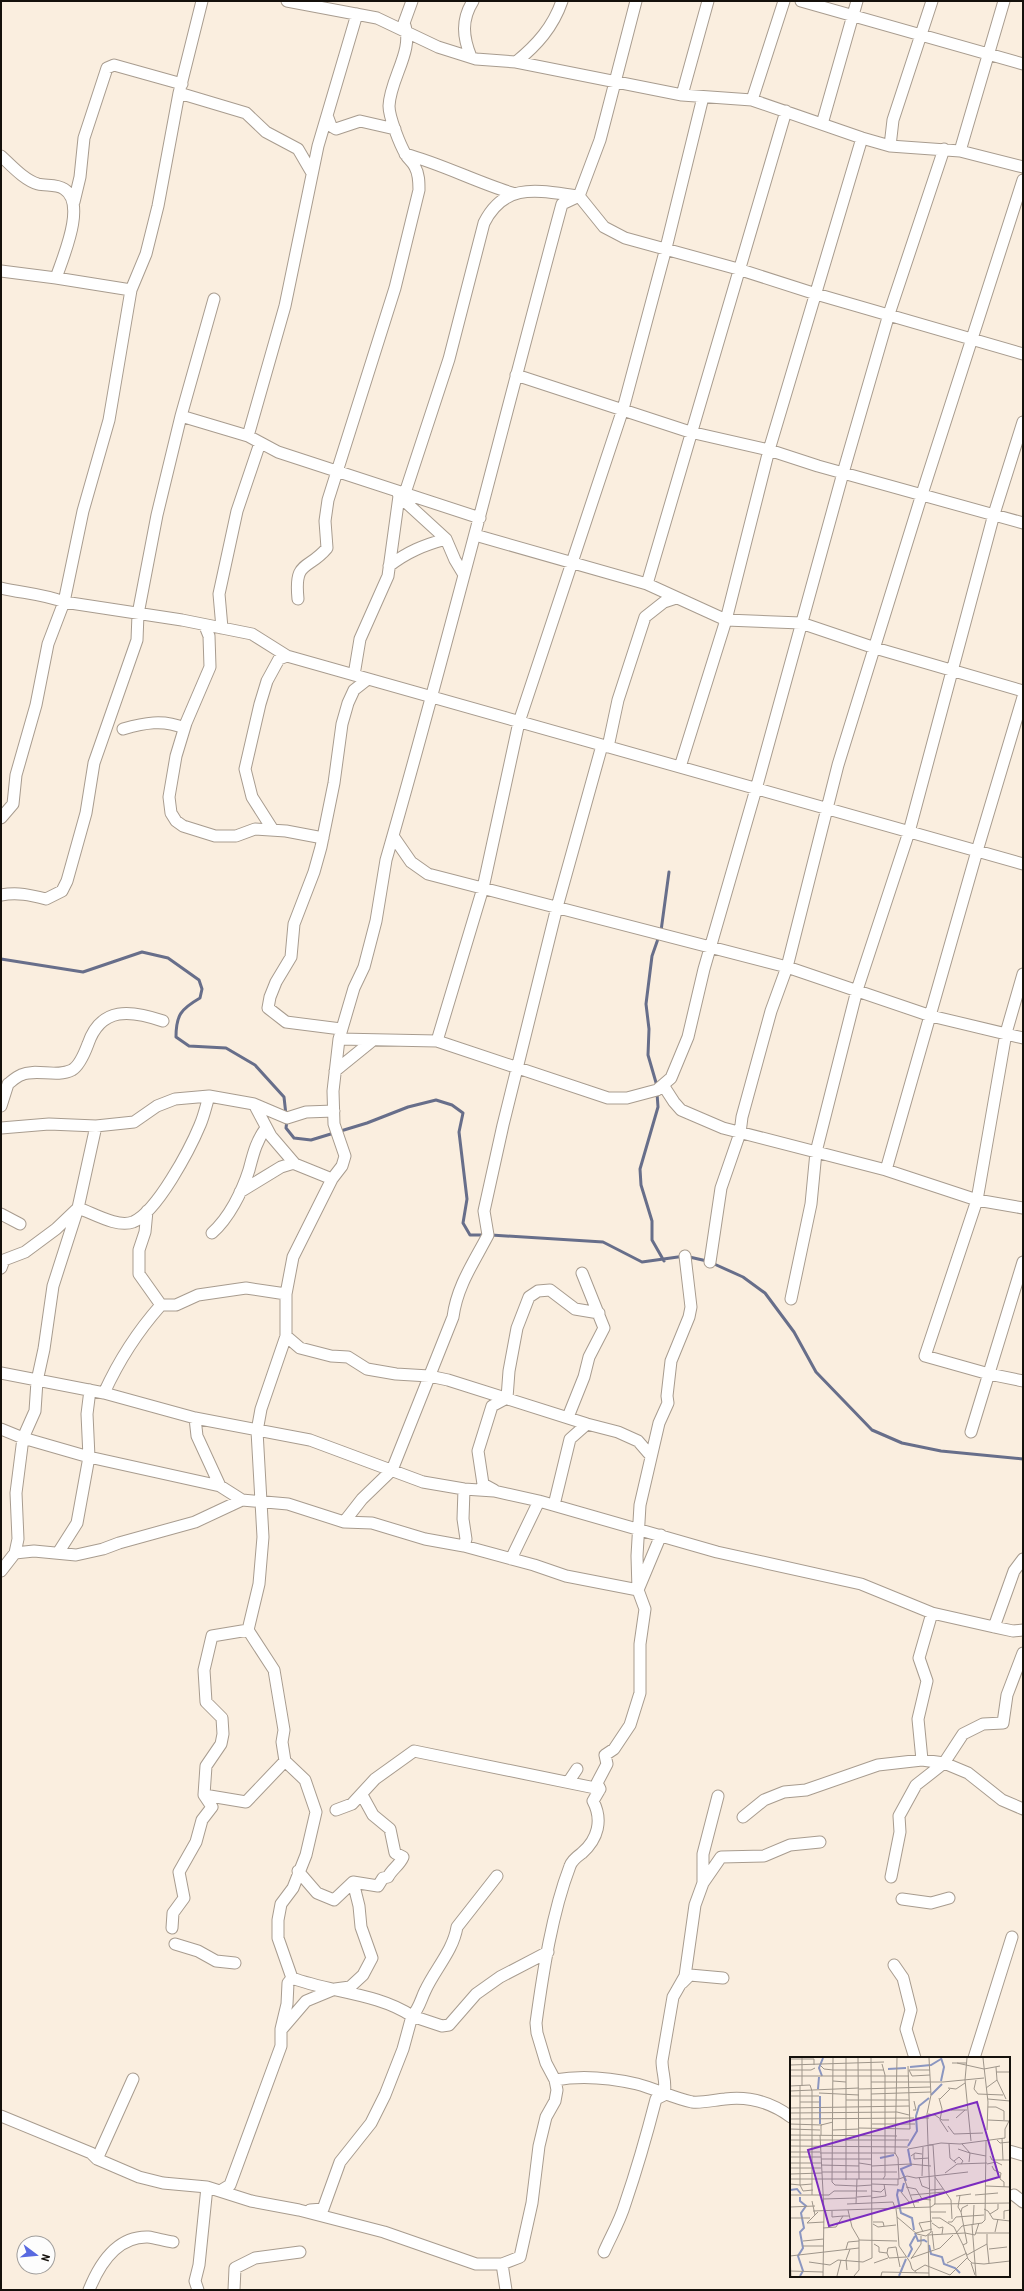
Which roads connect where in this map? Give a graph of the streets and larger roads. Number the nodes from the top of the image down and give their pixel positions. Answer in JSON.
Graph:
{"nodes":[{"id":1,"x":202,"y":1,"type":"edge"},
{"id":2,"x":287,"y":1,"type":"edge"},
{"id":3,"x":412,"y":1,"type":"edge"},
{"id":4,"x":473,"y":1,"type":"edge"},
{"id":5,"x":562,"y":1,"type":"edge"},
{"id":6,"x":636,"y":1,"type":"edge"},
{"id":7,"x":708,"y":1,"type":"edge"},
{"id":8,"x":784,"y":1,"type":"edge"},
{"id":9,"x":801,"y":1,"type":"edge"},
{"id":10,"x":857,"y":1,"type":"edge"},
{"id":11,"x":932,"y":1,"type":"edge"},
{"id":12,"x":1004,"y":1,"type":"edge"},
{"id":13,"x":357,"y":14,"type":"junction"},
{"id":14,"x":853,"y":16,"type":"junction"},
{"id":15,"x":408,"y":33,"type":"junction"},
{"id":16,"x":922,"y":35,"type":"junction"},
{"id":17,"x":988,"y":54,"type":"junction"},
{"id":18,"x":471,"y":57,"type":"junction"},
{"id":19,"x":516,"y":62,"type":"junction"},
{"id":20,"x":1023,"y":64,"type":"edge"},
{"id":21,"x":616,"y":81,"type":"junction"},
{"id":22,"x":181,"y":89,"type":"junction"},
{"id":23,"x":682,"y":95,"type":"junction"},
{"id":24,"x":703,"y":97,"type":"junction"},
{"id":25,"x":752,"y":100,"type":"junction"},
{"id":26,"x":786,"y":111,"type":"junction"},
{"id":27,"x":328,"y":118,"type":"junction"},
{"id":28,"x":822,"y":124,"type":"junction"},
{"id":29,"x":395,"y":129,"type":"junction"},
{"id":30,"x":862,"y":138,"type":"junction"},
{"id":31,"x":890,"y":146,"type":"junction"},
{"id":32,"x":944,"y":150,"type":"junction"},
{"id":33,"x":960,"y":151,"type":"junction"},
{"id":34,"x":405,"y":154,"type":"junction"},
{"id":35,"x":1,"y":156,"type":"edge"},
{"id":36,"x":1023,"y":167,"type":"edge"},
{"id":37,"x":312,"y":173,"type":"junction"},
{"id":38,"x":1023,"y":180,"type":"edge"},
{"id":39,"x":512,"y":193,"type":"junction"},
{"id":40,"x":579,"y":196,"type":"junction"},
{"id":41,"x":74,"y":202,"type":"junction"},
{"id":42,"x":666,"y":248,"type":"junction"},
{"id":43,"x":738,"y":269,"type":"junction"},
{"id":44,"x":1,"y":272,"type":"edge"},
{"id":45,"x":56,"y":278,"type":"junction"},
{"id":46,"x":131,"y":290,"type":"junction"},
{"id":47,"x":816,"y":294,"type":"junction"},
{"id":48,"x":214,"y":299,"type":"dead end"},
{"id":49,"x":889,"y":314,"type":"junction"},
{"id":50,"x":971,"y":338,"type":"junction"},
{"id":51,"x":1023,"y":354,"type":"edge"},
{"id":52,"x":516,"y":375,"type":"junction"},
{"id":53,"x":623,"y":409,"type":"junction"},
{"id":54,"x":181,"y":416,"type":"junction"},
{"id":55,"x":1023,"y":422,"type":"edge"},
{"id":56,"x":690,"y":432,"type":"junction"},
{"id":57,"x":248,"y":436,"type":"junction"},
{"id":58,"x":260,"y":443,"type":"junction"},
{"id":59,"x":769,"y":450,"type":"junction"},
{"id":60,"x":336,"y":470,"type":"junction"},
{"id":61,"x":842,"y":473,"type":"junction"},
{"id":62,"x":401,"y":493,"type":"junction"},
{"id":63,"x":922,"y":494,"type":"junction"},
{"id":64,"x":994,"y":514,"type":"junction"},
{"id":65,"x":480,"y":518,"type":"junction"},
{"id":66,"x":1023,"y":523,"type":"edge"},
{"id":67,"x":475,"y":535,"type":"junction"},
{"id":68,"x":446,"y":539,"type":"junction"},
{"id":69,"x":572,"y":562,"type":"junction"},
{"id":70,"x":389,"y":566,"type":"junction"},
{"id":71,"x":464,"y":575,"type":"junction"},
{"id":72,"x":647,"y":584,"type":"junction"},
{"id":73,"x":1,"y":588,"type":"edge"},
{"id":74,"x":676,"y":598,"type":"junction"},
{"id":75,"x":298,"y":599,"type":"dead end"},
{"id":76,"x":64,"y":602,"type":"junction"},
{"id":77,"x":138,"y":614,"type":"junction"},
{"id":78,"x":726,"y":620,"type":"junction"},
{"id":79,"x":801,"y":623,"type":"junction"},
{"id":80,"x":205,"y":626,"type":"junction"},
{"id":81,"x":222,"y":628,"type":"junction"},
{"id":82,"x":875,"y":648,"type":"junction"},
{"id":83,"x":287,"y":656,"type":"junction"},
{"id":84,"x":954,"y":671,"type":"junction"},
{"id":85,"x":354,"y":675,"type":"junction"},
{"id":86,"x":381,"y":683,"type":"junction"},
{"id":87,"x":1023,"y":691,"type":"edge"},
{"id":88,"x":431,"y":697,"type":"junction"},
{"id":89,"x":1023,"y":697,"type":"edge"},
{"id":90,"x":519,"y":722,"type":"junction"},
{"id":91,"x":184,"y":728,"type":"junction"},
{"id":92,"x":123,"y":729,"type":"dead end"},
{"id":93,"x":605,"y":748,"type":"junction"},
{"id":94,"x":680,"y":767,"type":"junction"},
{"id":95,"x":756,"y":789,"type":"junction"},
{"id":96,"x":828,"y":809,"type":"junction"},
{"id":97,"x":1,"y":818,"type":"edge"},
{"id":98,"x":272,"y":830,"type":"junction"},
{"id":99,"x":909,"y":832,"type":"junction"},
{"id":100,"x":393,"y":836,"type":"junction"},
{"id":101,"x":322,"y":838,"type":"junction"},
{"id":102,"x":977,"y":851,"type":"junction"},
{"id":103,"x":1023,"y":864,"type":"edge"},
{"id":104,"x":483,"y":888,"type":"junction"},
{"id":105,"x":1,"y":895,"type":"edge"},
{"id":106,"x":557,"y":907,"type":"junction"},
{"id":107,"x":710,"y":947,"type":"junction"},
{"id":108,"x":787,"y":967,"type":"junction"},
{"id":109,"x":1023,"y":974,"type":"edge"},
{"id":110,"x":857,"y":990,"type":"junction"},
{"id":111,"x":931,"y":1016,"type":"junction"},
{"id":112,"x":163,"y":1021,"type":"dead end"},
{"id":113,"x":1006,"y":1033,"type":"junction"},
{"id":114,"x":340,"y":1034,"type":"junction"},
{"id":115,"x":1023,"y":1038,"type":"edge"},
{"id":116,"x":372,"y":1041,"type":"junction"},
{"id":117,"x":437,"y":1041,"type":"junction"},
{"id":118,"x":517,"y":1067,"type":"junction"},
{"id":119,"x":335,"y":1071,"type":"junction"},
{"id":120,"x":663,"y":1084,"type":"junction"},
{"id":121,"x":209,"y":1096,"type":"junction"},
{"id":122,"x":254,"y":1104,"type":"junction"},
{"id":123,"x":1,"y":1106,"type":"edge"},
{"id":124,"x":334,"y":1111,"type":"junction"},
{"id":125,"x":96,"y":1126,"type":"junction"},
{"id":126,"x":1,"y":1128,"type":"edge"},
{"id":127,"x":266,"y":1128,"type":"junction"},
{"id":128,"x":740,"y":1133,"type":"junction"},
{"id":129,"x":816,"y":1152,"type":"junction"},
{"id":130,"x":294,"y":1163,"type":"junction"},
{"id":131,"x":886,"y":1170,"type":"junction"},
{"id":132,"x":332,"y":1179,"type":"junction"},
{"id":133,"x":240,"y":1192,"type":"junction"},
{"id":134,"x":977,"y":1200,"type":"junction"},
{"id":135,"x":78,"y":1208,"type":"junction"},
{"id":136,"x":1023,"y":1208,"type":"edge"},
{"id":137,"x":147,"y":1211,"type":"junction"},
{"id":138,"x":1,"y":1214,"type":"edge"},
{"id":139,"x":20,"y":1224,"type":"dead end"},
{"id":140,"x":212,"y":1234,"type":"dead end"},
{"id":141,"x":686,"y":1256,"type":"dead end"},
{"id":142,"x":710,"y":1262,"type":"dead end"},
{"id":143,"x":1023,"y":1262,"type":"edge"},
{"id":144,"x":1,"y":1268,"type":"edge"},
{"id":145,"x":582,"y":1273,"type":"dead end"},
{"id":146,"x":286,"y":1294,"type":"junction"},
{"id":147,"x":791,"y":1299,"type":"dead end"},
{"id":148,"x":160,"y":1305,"type":"junction"},
{"id":149,"x":599,"y":1313,"type":"junction"},
{"id":150,"x":286,"y":1336,"type":"junction"},
{"id":151,"x":1,"y":1373,"type":"edge"},
{"id":152,"x":989,"y":1374,"type":"junction"},
{"id":153,"x":429,"y":1376,"type":"junction"},
{"id":154,"x":37,"y":1381,"type":"junction"},
{"id":155,"x":1023,"y":1381,"type":"edge"},
{"id":156,"x":90,"y":1390,"type":"junction"},
{"id":157,"x":104,"y":1393,"type":"junction"},
{"id":158,"x":506,"y":1398,"type":"junction"},
{"id":159,"x":568,"y":1417,"type":"junction"},
{"id":160,"x":195,"y":1418,"type":"junction"},
{"id":161,"x":586,"y":1424,"type":"junction"},
{"id":162,"x":1,"y":1429,"type":"edge"},
{"id":163,"x":258,"y":1431,"type":"junction"},
{"id":164,"x":971,"y":1432,"type":"dead end"},
{"id":165,"x":23,"y":1438,"type":"junction"},
{"id":166,"x":651,"y":1456,"type":"junction"},
{"id":167,"x":89,"y":1457,"type":"junction"},
{"id":168,"x":392,"y":1470,"type":"junction"},
{"id":169,"x":220,"y":1486,"type":"junction"},
{"id":170,"x":464,"y":1489,"type":"junction"},
{"id":171,"x":494,"y":1490,"type":"junction"},
{"id":172,"x":242,"y":1500,"type":"junction"},
{"id":173,"x":539,"y":1501,"type":"junction"},
{"id":174,"x":261,"y":1502,"type":"junction"},
{"id":175,"x":554,"y":1505,"type":"junction"},
{"id":176,"x":344,"y":1522,"type":"junction"},
{"id":177,"x":640,"y":1529,"type":"junction"},
{"id":178,"x":661,"y":1535,"type":"junction"},
{"id":179,"x":464,"y":1546,"type":"junction"},
{"id":180,"x":15,"y":1553,"type":"junction"},
{"id":181,"x":58,"y":1553,"type":"junction"},
{"id":182,"x":511,"y":1559,"type":"junction"},
{"id":183,"x":1023,"y":1559,"type":"edge"},
{"id":184,"x":1,"y":1571,"type":"edge"},
{"id":185,"x":638,"y":1590,"type":"junction"},
{"id":186,"x":932,"y":1613,"type":"junction"},
{"id":187,"x":994,"y":1627,"type":"junction"},
{"id":188,"x":248,"y":1630,"type":"junction"},
{"id":189,"x":1023,"y":1630,"type":"edge"},
{"id":190,"x":1023,"y":1654,"type":"edge"},
{"id":191,"x":922,"y":1760,"type":"junction"},
{"id":192,"x":286,"y":1761,"type":"junction"},
{"id":193,"x":944,"y":1763,"type":"junction"},
{"id":194,"x":577,"y":1769,"type":"dead end"},
{"id":195,"x":569,"y":1781,"type":"junction"},
{"id":196,"x":600,"y":1789,"type":"junction"},
{"id":197,"x":362,"y":1794,"type":"junction"},
{"id":198,"x":204,"y":1795,"type":"junction"},
{"id":199,"x":718,"y":1796,"type":"dead end"},
{"id":200,"x":1023,"y":1809,"type":"edge"},
{"id":201,"x":336,"y":1810,"type":"dead end"},
{"id":202,"x":743,"y":1817,"type":"dead end"},
{"id":203,"x":820,"y":1842,"type":"dead end"},
{"id":204,"x":298,"y":1871,"type":"junction"},
{"id":205,"x":496,"y":1876,"type":"dead end"},
{"id":206,"x":892,"y":1877,"type":"dead end"},
{"id":207,"x":353,"y":1882,"type":"junction"},
{"id":208,"x":703,"y":1883,"type":"junction"},
{"id":209,"x":949,"y":1898,"type":"dead end"},
{"id":210,"x":902,"y":1899,"type":"dead end"},
{"id":211,"x":172,"y":1928,"type":"dead end"},
{"id":212,"x":1012,"y":1937,"type":"dead end"},
{"id":213,"x":175,"y":1944,"type":"dead end"},
{"id":214,"x":548,"y":1952,"type":"junction"},
{"id":215,"x":236,"y":1963,"type":"dead end"},
{"id":216,"x":894,"y":1965,"type":"dead end"},
{"id":217,"x":292,"y":1978,"type":"junction"},
{"id":218,"x":723,"y":1978,"type":"dead end"},
{"id":219,"x":677,"y":1987,"type":"junction"},
{"id":220,"x":335,"y":1989,"type":"junction"},
{"id":221,"x":412,"y":2016,"type":"junction"},
{"id":222,"x":281,"y":2029,"type":"junction"},
{"id":223,"x":915,"y":2057,"type":"edge"},
{"id":224,"x":974,"y":2057,"type":"edge"},
{"id":225,"x":133,"y":2079,"type":"dead end"},
{"id":226,"x":555,"y":2080,"type":"junction"},
{"id":227,"x":664,"y":2095,"type":"junction"},
{"id":228,"x":1,"y":2116,"type":"edge"},
{"id":229,"x":790,"y":2117,"type":"edge"},
{"id":230,"x":1010,"y":2151,"type":"edge"},
{"id":231,"x":1023,"y":2155,"type":"edge"},
{"id":232,"x":97,"y":2159,"type":"junction"},
{"id":233,"x":207,"y":2187,"type":"junction"},
{"id":234,"x":220,"y":2191,"type":"junction"},
{"id":235,"x":299,"y":2210,"type":"junction"},
{"id":236,"x":173,"y":2242,"type":"dead end"},
{"id":237,"x":300,"y":2252,"type":"dead end"},
{"id":238,"x":604,"y":2252,"type":"dead end"},
{"id":239,"x":502,"y":2264,"type":"junction"},
{"id":240,"x":89,"y":2290,"type":"edge"},
{"id":241,"x":198,"y":2290,"type":"edge"},
{"id":242,"x":234,"y":2290,"type":"edge"},
{"id":243,"x":506,"y":2290,"type":"edge"}],
"edges":[{"from":1,"to":22,"type":"street"},
{"from":2,"to":13,"type":"street"},
{"from":3,"to":15,"type":"street"},
{"from":4,"to":18,"type":"street"},
{"from":5,"to":19,"type":"street"},
{"from":6,"to":21,"type":"street"},
{"from":7,"to":23,"type":"street"},
{"from":8,"to":25,"type":"street"},
{"from":9,"to":14,"type":"street"},
{"from":10,"to":14,"type":"street"},
{"from":11,"to":16,"type":"street"},
{"from":12,"to":17,"type":"street"},
{"from":13,"to":15,"type":"street"},
{"from":13,"to":27,"type":"street"},
{"from":14,"to":16,"type":"street"},
{"from":14,"to":28,"type":"street"},
{"from":15,"to":18,"type":"street"},
{"from":15,"to":29,"type":"street"},
{"from":16,"to":17,"type":"street"},
{"from":16,"to":31,"type":"street"},
{"from":17,"to":20,"type":"street"},
{"from":17,"to":33,"type":"street"},
{"from":18,"to":19,"type":"street"},
{"from":19,"to":21,"type":"street"},
{"from":21,"to":23,"type":"street"},
{"from":21,"to":40,"type":"street"},
{"from":22,"to":37,"type":"street"},
{"from":22,"to":41,"type":"street"},
{"from":22,"to":46,"type":"street"},
{"from":23,"to":24,"type":"street"},
{"from":24,"to":25,"type":"street"},
{"from":24,"to":42,"type":"street"},
{"from":25,"to":26,"type":"street"},
{"from":26,"to":28,"type":"street"},
{"from":26,"to":43,"type":"street"},
{"from":27,"to":29,"type":"street"},
{"from":27,"to":37,"type":"street"},
{"from":28,"to":30,"type":"street"},
{"from":29,"to":34,"type":"street"},
{"from":30,"to":31,"type":"street"},
{"from":30,"to":47,"type":"street"},
{"from":31,"to":32,"type":"street"},
{"from":32,"to":33,"type":"street"},
{"from":32,"to":49,"type":"street"},
{"from":33,"to":36,"type":"street"},
{"from":34,"to":39,"type":"street"},
{"from":34,"to":60,"type":"street"},
{"from":35,"to":41,"type":"street"},
{"from":37,"to":57,"type":"street"},
{"from":38,"to":50,"type":"street"},
{"from":39,"to":40,"type":"street"},
{"from":39,"to":62,"type":"street"},
{"from":40,"to":42,"type":"street"},
{"from":40,"to":52,"type":"street"},
{"from":41,"to":45,"type":"street"},
{"from":42,"to":43,"type":"street"},
{"from":42,"to":53,"type":"street"},
{"from":43,"to":47,"type":"street"},
{"from":43,"to":56,"type":"street"},
{"from":44,"to":45,"type":"street"},
{"from":45,"to":46,"type":"street"},
{"from":46,"to":76,"type":"street"},
{"from":47,"to":49,"type":"street"},
{"from":47,"to":59,"type":"street"},
{"from":48,"to":54,"type":"street"},
{"from":49,"to":50,"type":"street"},
{"from":49,"to":61,"type":"street"},
{"from":50,"to":51,"type":"street"},
{"from":50,"to":63,"type":"street"},
{"from":52,"to":53,"type":"street"},
{"from":52,"to":65,"type":"street"},
{"from":53,"to":56,"type":"street"},
{"from":53,"to":69,"type":"street"},
{"from":54,"to":57,"type":"street"},
{"from":54,"to":77,"type":"street"},
{"from":55,"to":64,"type":"street"},
{"from":56,"to":59,"type":"street"},
{"from":56,"to":72,"type":"street"},
{"from":57,"to":58,"type":"street"},
{"from":58,"to":60,"type":"street"},
{"from":58,"to":81,"type":"street"},
{"from":59,"to":61,"type":"street"},
{"from":59,"to":78,"type":"street"},
{"from":60,"to":62,"type":"street"},
{"from":60,"to":75,"type":"street"},
{"from":61,"to":63,"type":"street"},
{"from":61,"to":79,"type":"street"},
{"from":62,"to":65,"type":"street"},
{"from":62,"to":68,"type":"street"},
{"from":62,"to":70,"type":"street"},
{"from":63,"to":64,"type":"street"},
{"from":63,"to":82,"type":"street"},
{"from":64,"to":66,"type":"street"},
{"from":64,"to":84,"type":"street"},
{"from":65,"to":67,"type":"street"},
{"from":67,"to":69,"type":"street"},
{"from":67,"to":71,"type":"street"},
{"from":68,"to":70,"type":"street"},
{"from":68,"to":71,"type":"street"},
{"from":69,"to":72,"type":"street"},
{"from":69,"to":90,"type":"street"},
{"from":70,"to":85,"type":"street"},
{"from":71,"to":88,"type":"street"},
{"from":72,"to":74,"type":"street"},
{"from":73,"to":76,"type":"street"},
{"from":74,"to":78,"type":"street"},
{"from":74,"to":93,"type":"street"},
{"from":76,"to":77,"type":"street"},
{"from":76,"to":97,"type":"street"},
{"from":77,"to":80,"type":"street"},
{"from":77,"to":105,"type":"street"},
{"from":78,"to":79,"type":"street"},
{"from":78,"to":94,"type":"street"},
{"from":79,"to":82,"type":"street"},
{"from":79,"to":95,"type":"street"},
{"from":80,"to":81,"type":"street"},
{"from":80,"to":91,"type":"street"},
{"from":81,"to":83,"type":"street"},
{"from":82,"to":84,"type":"street"},
{"from":82,"to":96,"type":"street"},
{"from":83,"to":85,"type":"street"},
{"from":83,"to":98,"type":"street"},
{"from":84,"to":87,"type":"street"},
{"from":84,"to":99,"type":"street"},
{"from":85,"to":86,"type":"street"},
{"from":86,"to":88,"type":"street"},
{"from":86,"to":101,"type":"street"},
{"from":88,"to":90,"type":"street"},
{"from":88,"to":100,"type":"street"},
{"from":89,"to":102,"type":"street"},
{"from":90,"to":93,"type":"street"},
{"from":90,"to":104,"type":"street"},
{"from":91,"to":92,"type":"street"},
{"from":91,"to":98,"type":"street"},
{"from":93,"to":94,"type":"street"},
{"from":93,"to":106,"type":"street"},
{"from":94,"to":95,"type":"street"},
{"from":95,"to":96,"type":"street"},
{"from":95,"to":107,"type":"street"},
{"from":96,"to":99,"type":"street"},
{"from":96,"to":108,"type":"street"},
{"from":98,"to":101,"type":"street"},
{"from":99,"to":102,"type":"street"},
{"from":99,"to":110,"type":"street"},
{"from":100,"to":104,"type":"street"},
{"from":100,"to":114,"type":"street"},
{"from":101,"to":114,"type":"street"},
{"from":102,"to":103,"type":"street"},
{"from":102,"to":111,"type":"street"},
{"from":104,"to":106,"type":"street"},
{"from":104,"to":117,"type":"street"},
{"from":106,"to":107,"type":"street"},
{"from":106,"to":118,"type":"street"},
{"from":107,"to":108,"type":"street"},
{"from":107,"to":120,"type":"street"},
{"from":108,"to":110,"type":"street"},
{"from":108,"to":128,"type":"street"},
{"from":109,"to":113,"type":"street"},
{"from":110,"to":111,"type":"street"},
{"from":110,"to":129,"type":"street"},
{"from":111,"to":113,"type":"street"},
{"from":111,"to":131,"type":"street"},
{"from":112,"to":123,"type":"street"},
{"from":113,"to":115,"type":"street"},
{"from":113,"to":134,"type":"street"},
{"from":114,"to":116,"type":"street"},
{"from":114,"to":119,"type":"street"},
{"from":116,"to":117,"type":"street"},
{"from":116,"to":119,"type":"street"},
{"from":117,"to":118,"type":"street"},
{"from":118,"to":120,"type":"street"},
{"from":118,"to":153,"type":"street"},
{"from":119,"to":124,"type":"street"},
{"from":120,"to":128,"type":"street"},
{"from":121,"to":122,"type":"street"},
{"from":121,"to":125,"type":"street"},
{"from":121,"to":137,"type":"street"},
{"from":122,"to":124,"type":"street"},
{"from":122,"to":127,"type":"street"},
{"from":124,"to":132,"type":"street"},
{"from":125,"to":126,"type":"street"},
{"from":125,"to":135,"type":"street"},
{"from":127,"to":130,"type":"street"},
{"from":127,"to":133,"type":"street"},
{"from":128,"to":129,"type":"street"},
{"from":128,"to":142,"type":"street"},
{"from":129,"to":131,"type":"street"},
{"from":129,"to":147,"type":"street"},
{"from":130,"to":132,"type":"street"},
{"from":130,"to":133,"type":"street"},
{"from":131,"to":134,"type":"street"},
{"from":132,"to":146,"type":"street"},
{"from":133,"to":140,"type":"street"},
{"from":134,"to":136,"type":"street"},
{"from":134,"to":152,"type":"street"},
{"from":135,"to":137,"type":"street"},
{"from":135,"to":144,"type":"street"},
{"from":135,"to":154,"type":"street"},
{"from":137,"to":148,"type":"street"},
{"from":138,"to":139,"type":"street"},
{"from":141,"to":166,"type":"street"},
{"from":143,"to":152,"type":"street"},
{"from":145,"to":149,"type":"street"},
{"from":146,"to":148,"type":"street"},
{"from":146,"to":150,"type":"street"},
{"from":148,"to":157,"type":"street"},
{"from":149,"to":158,"type":"street"},
{"from":149,"to":159,"type":"street"},
{"from":150,"to":153,"type":"street"},
{"from":150,"to":163,"type":"street"},
{"from":151,"to":154,"type":"street"},
{"from":152,"to":155,"type":"street"},
{"from":152,"to":164,"type":"street"},
{"from":153,"to":158,"type":"street"},
{"from":153,"to":168,"type":"street"},
{"from":154,"to":156,"type":"street"},
{"from":154,"to":165,"type":"street"},
{"from":156,"to":157,"type":"street"},
{"from":156,"to":167,"type":"street"},
{"from":157,"to":160,"type":"street"},
{"from":158,"to":159,"type":"street"},
{"from":158,"to":171,"type":"street"},
{"from":159,"to":161,"type":"street"},
{"from":160,"to":163,"type":"street"},
{"from":160,"to":169,"type":"street"},
{"from":161,"to":166,"type":"street"},
{"from":161,"to":175,"type":"street"},
{"from":162,"to":165,"type":"street"},
{"from":163,"to":168,"type":"street"},
{"from":163,"to":174,"type":"street"},
{"from":165,"to":167,"type":"street"},
{"from":165,"to":180,"type":"street"},
{"from":166,"to":177,"type":"street"},
{"from":167,"to":169,"type":"street"},
{"from":167,"to":181,"type":"street"},
{"from":168,"to":170,"type":"street"},
{"from":168,"to":176,"type":"street"},
{"from":169,"to":172,"type":"street"},
{"from":170,"to":171,"type":"street"},
{"from":170,"to":179,"type":"street"},
{"from":171,"to":173,"type":"street"},
{"from":172,"to":174,"type":"street"},
{"from":172,"to":181,"type":"street"},
{"from":173,"to":175,"type":"street"},
{"from":173,"to":182,"type":"street"},
{"from":174,"to":176,"type":"street"},
{"from":174,"to":188,"type":"street"},
{"from":175,"to":177,"type":"street"},
{"from":176,"to":179,"type":"street"},
{"from":177,"to":178,"type":"street"},
{"from":177,"to":185,"type":"street"},
{"from":178,"to":185,"type":"street"},
{"from":178,"to":186,"type":"street"},
{"from":179,"to":182,"type":"street"},
{"from":180,"to":181,"type":"street"},
{"from":180,"to":184,"type":"street"},
{"from":182,"to":185,"type":"street"},
{"from":183,"to":187,"type":"street"},
{"from":185,"to":196,"type":"street"},
{"from":186,"to":187,"type":"street"},
{"from":186,"to":191,"type":"street"},
{"from":187,"to":189,"type":"street"},
{"from":188,"to":192,"type":"street"},
{"from":188,"to":198,"type":"street"},
{"from":190,"to":193,"type":"street"},
{"from":191,"to":193,"type":"street"},
{"from":191,"to":202,"type":"street"},
{"from":192,"to":198,"type":"street"},
{"from":192,"to":204,"type":"street"},
{"from":193,"to":200,"type":"street"},
{"from":193,"to":206,"type":"street"},
{"from":194,"to":195,"type":"street"},
{"from":195,"to":196,"type":"street"},
{"from":195,"to":197,"type":"street"},
{"from":196,"to":214,"type":"street"},
{"from":197,"to":201,"type":"street"},
{"from":197,"to":207,"type":"street"},
{"from":198,"to":211,"type":"street"},
{"from":199,"to":208,"type":"street"},
{"from":203,"to":208,"type":"street"},
{"from":204,"to":207,"type":"street"},
{"from":204,"to":217,"type":"street"},
{"from":205,"to":221,"type":"street"},
{"from":207,"to":220,"type":"street"},
{"from":208,"to":219,"type":"street"},
{"from":209,"to":210,"type":"street"},
{"from":212,"to":224,"type":"street"},
{"from":213,"to":215,"type":"street"},
{"from":214,"to":221,"type":"street"},
{"from":214,"to":226,"type":"street"},
{"from":216,"to":223,"type":"street"},
{"from":217,"to":220,"type":"street"},
{"from":217,"to":222,"type":"street"},
{"from":218,"to":219,"type":"street"},
{"from":219,"to":227,"type":"street"},
{"from":220,"to":221,"type":"street"},
{"from":220,"to":222,"type":"street"},
{"from":221,"to":235,"type":"street"},
{"from":222,"to":234,"type":"street"},
{"from":225,"to":232,"type":"street"},
{"from":226,"to":227,"type":"street"},
{"from":226,"to":239,"type":"street"},
{"from":227,"to":229,"type":"street"},
{"from":227,"to":238,"type":"street"},
{"from":228,"to":232,"type":"street"},
{"from":230,"to":231,"type":"street"},
{"from":232,"to":233,"type":"street"},
{"from":233,"to":234,"type":"street"},
{"from":233,"to":241,"type":"street"},
{"from":234,"to":235,"type":"street"},
{"from":235,"to":239,"type":"street"},
{"from":236,"to":240,"type":"street"},
{"from":237,"to":242,"type":"street"},
{"from":239,"to":243,"type":"street"}]}
